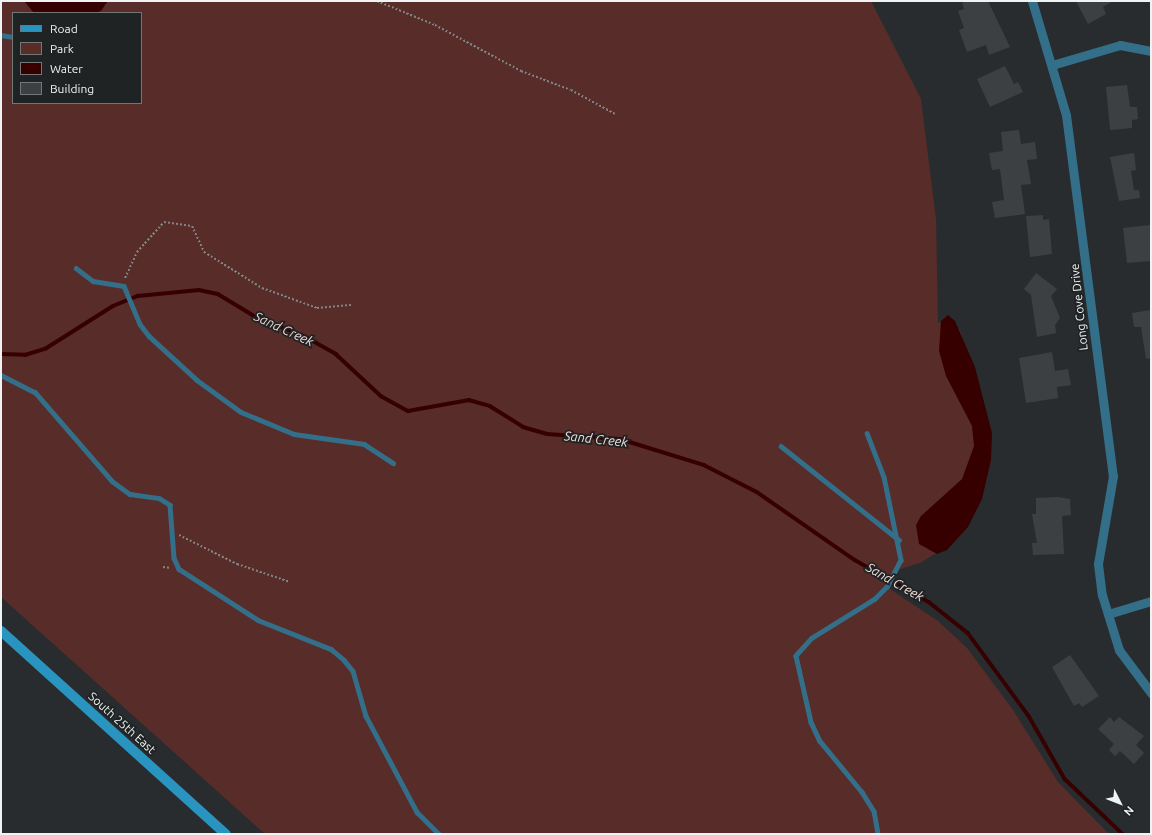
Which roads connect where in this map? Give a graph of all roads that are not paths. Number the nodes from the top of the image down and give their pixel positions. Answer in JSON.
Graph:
{"nodes":[{"id":1,"x":1032,"y":1,"type":"edge"},
{"id":2,"x":1,"y":35,"type":"edge"},
{"id":3,"x":12,"y":36,"type":"edge"},
{"id":4,"x":1151,"y":51,"type":"edge"},
{"id":5,"x":1052,"y":65,"type":"junction"},
{"id":6,"x":76,"y":268,"type":"dead end"},
{"id":7,"x":1,"y":375,"type":"edge"},
{"id":8,"x":867,"y":433,"type":"dead end"},
{"id":9,"x":781,"y":446,"type":"dead end"},
{"id":10,"x":394,"y":463,"type":"dead end"},
{"id":11,"x":899,"y":540,"type":"junction"},
{"id":12,"x":1151,"y":601,"type":"edge"},
{"id":13,"x":1108,"y":614,"type":"junction"},
{"id":14,"x":1,"y":631,"type":"edge"},
{"id":15,"x":1151,"y":693,"type":"edge"},
{"id":16,"x":226,"y":834,"type":"edge"},
{"id":17,"x":439,"y":834,"type":"edge"},
{"id":18,"x":878,"y":834,"type":"edge"}],
"edges":[{"from":1,"to":5,"type":"street","name":"Long Cove Drive"},
{"from":2,"to":3,"type":"lane"},
{"from":4,"to":5,"type":"street"},
{"from":5,"to":13,"type":"street","name":"Long Cove Drive"},
{"from":6,"to":10,"type":"lane"},
{"from":7,"to":17,"type":"lane"},
{"from":8,"to":11,"type":"lane"},
{"from":9,"to":11,"type":"lane"},
{"from":11,"to":18,"type":"lane"},
{"from":12,"to":13,"type":"street"},
{"from":13,"to":15,"type":"street","name":"Long Cove Drive"},
{"from":14,"to":16,"type":"main road","name":"South 25th East"}]}
